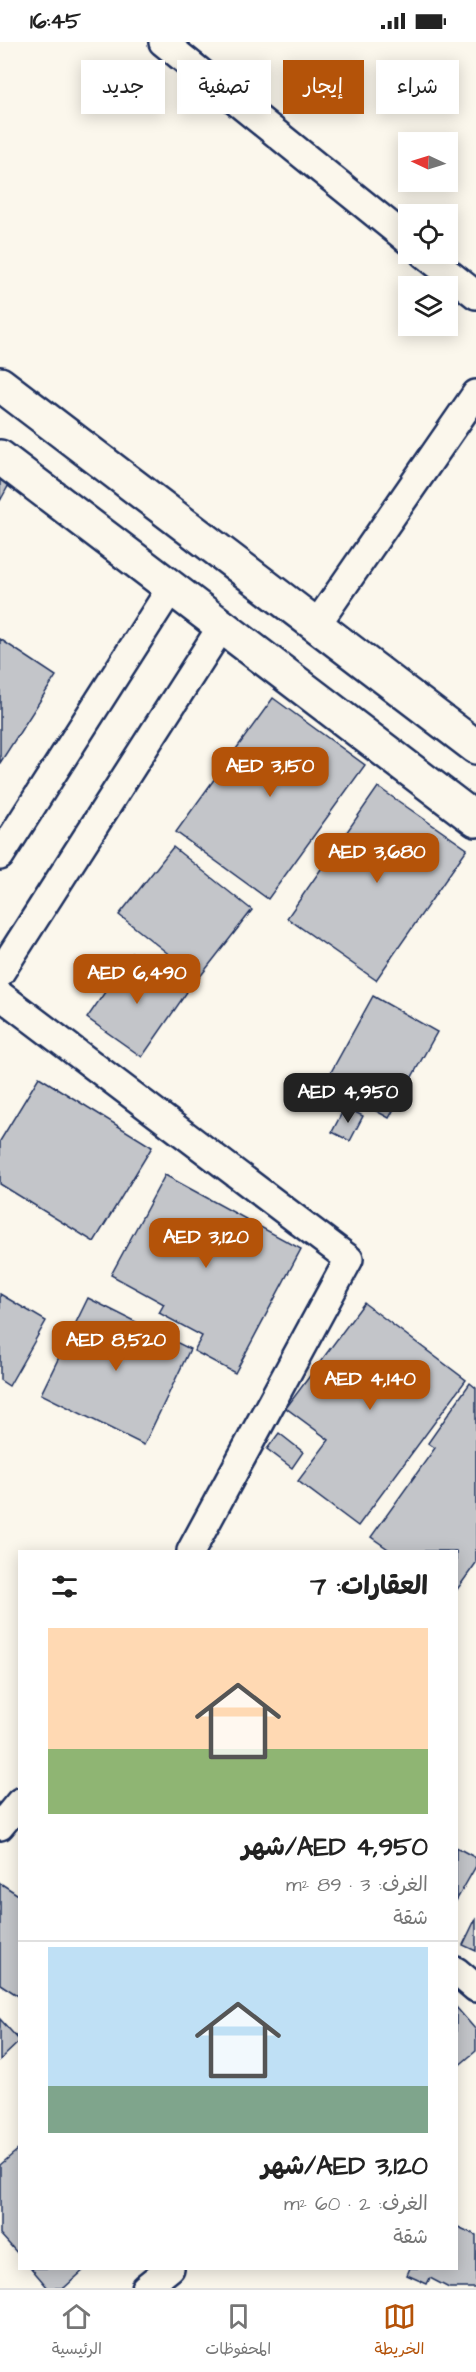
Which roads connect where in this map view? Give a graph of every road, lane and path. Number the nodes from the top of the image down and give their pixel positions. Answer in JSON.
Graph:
{"nodes":[{"id":1,"x":163,"y":42,"type":"edge"},
{"id":2,"x":398,"y":232,"type":"edge"},
{"id":3,"x":437,"y":264,"type":"edge"},
{"id":4,"x":476,"y":295,"type":"edge"},
{"id":5,"x":0,"y":384,"type":"edge"},
{"id":6,"x":476,"y":394,"type":"edge"},
{"id":7,"x":0,"y":458,"type":"edge"},
{"id":8,"x":171,"y":588,"type":"junction"},
{"id":9,"x":316,"y":624,"type":"junction"},
{"id":10,"x":222,"y":626,"type":"junction"},
{"id":11,"x":476,"y":747,"type":"edge"},
{"id":12,"x":476,"y":820,"type":"edge"},
{"id":13,"x":0,"y":855,"type":"edge"},
{"id":14,"x":0,"y":973,"type":"edge"},
{"id":15,"x":0,"y":995,"type":"edge"},
{"id":16,"x":192,"y":1550,"type":"edge"},
{"id":17,"x":18,"y":1804,"type":"edge"},
{"id":18,"x":0,"y":1826,"type":"edge"},
{"id":19,"x":458,"y":1973,"type":"edge"},
{"id":20,"x":476,"y":1988,"type":"edge"},
{"id":21,"x":168,"y":2270,"type":"edge"},
{"id":22,"x":145,"y":2288,"type":"edge"}],
"edges":[{"from":1,"to":2,"type":"street"},
{"from":3,"to":4,"type":"street"},
{"from":5,"to":9,"type":"main road"},
{"from":6,"to":9,"type":"street"},
{"from":7,"to":8,"type":"main road"},
{"from":8,"to":10,"type":"main road"},
{"from":8,"to":13,"type":"street"},
{"from":9,"to":11,"type":"main road"},
{"from":10,"to":12,"type":"main road"},
{"from":10,"to":14,"type":"street"},
{"from":15,"to":16,"type":"street"},
{"from":17,"to":18,"type":"street"},
{"from":19,"to":20,"type":"street"},
{"from":21,"to":22,"type":"street"}]}
